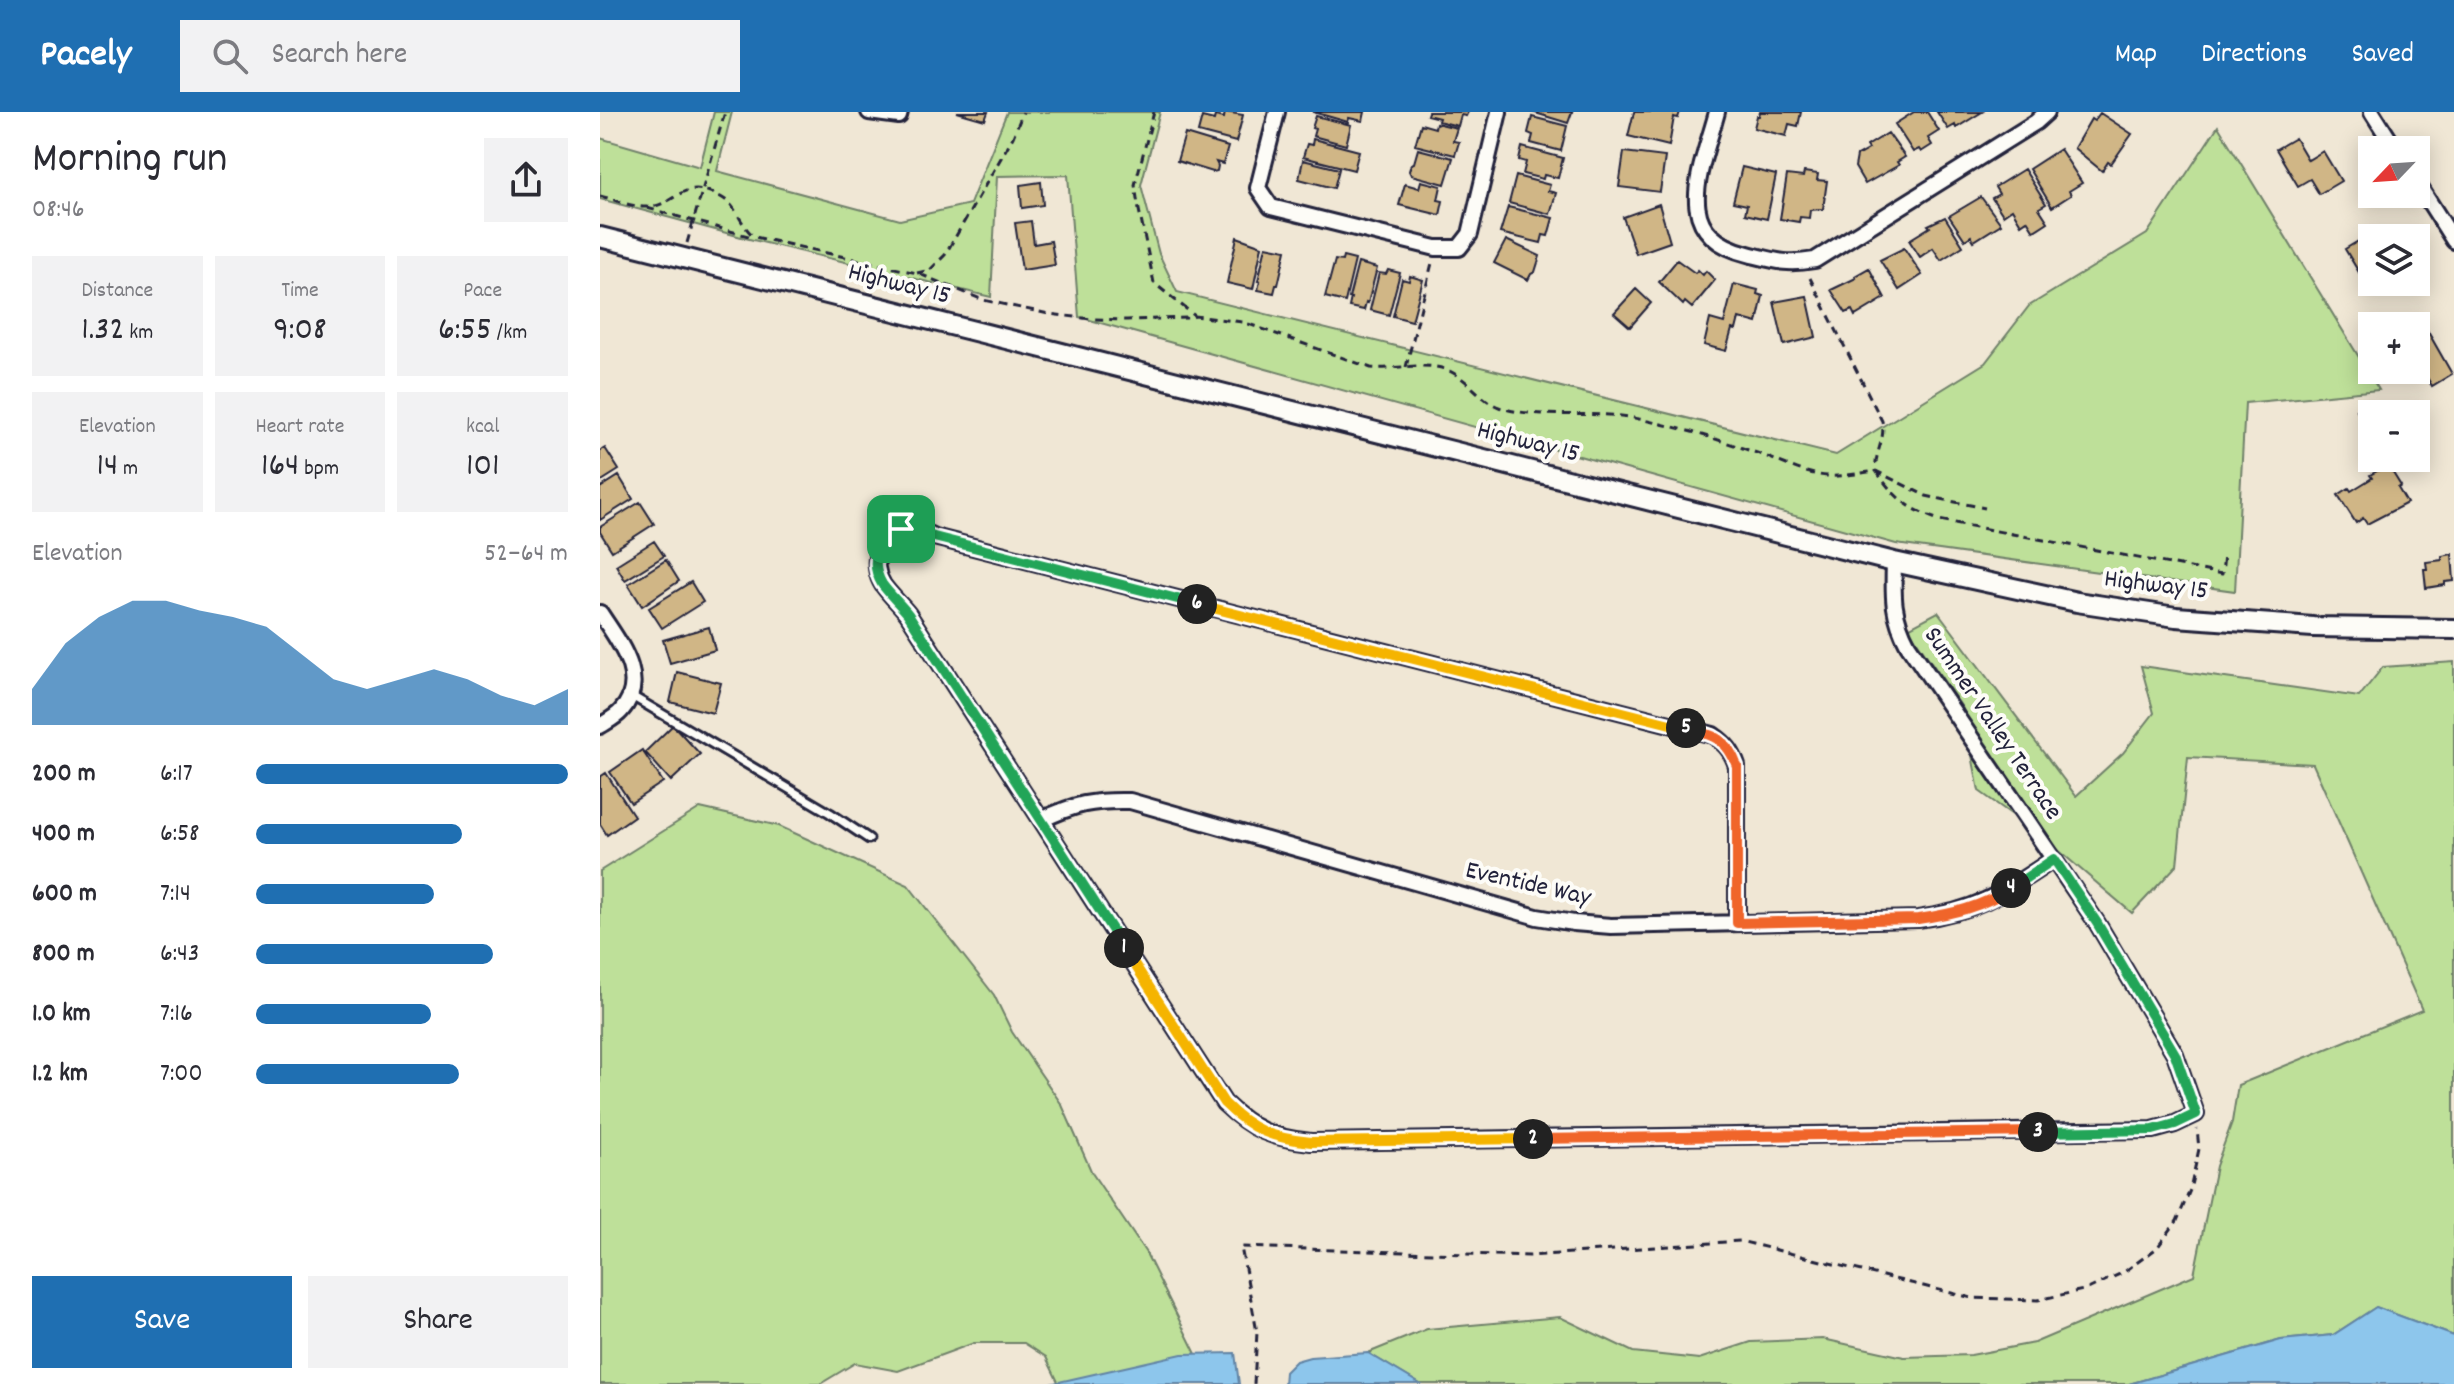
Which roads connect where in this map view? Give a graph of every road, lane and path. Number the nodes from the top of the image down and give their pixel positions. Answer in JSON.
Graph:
{"nodes":[{"id":1,"x":725,"y":112,"type":"edge"},
{"id":2,"x":869,"y":112,"type":"edge"},
{"id":3,"x":900,"y":112,"type":"edge"},
{"id":4,"x":1023,"y":112,"type":"edge"},
{"id":5,"x":1154,"y":112,"type":"edge"},
{"id":6,"x":1277,"y":112,"type":"edge"},
{"id":7,"x":1499,"y":112,"type":"edge"},
{"id":8,"x":1717,"y":112,"type":"edge"},
{"id":9,"x":2047,"y":112,"type":"edge"},
{"id":10,"x":2372,"y":112,"type":"edge"},
{"id":11,"x":2387,"y":136,"type":"edge"},
{"id":12,"x":703,"y":188,"type":"junction"},
{"id":13,"x":600,"y":196,"type":"edge"},
{"id":14,"x":2430,"y":203,"type":"edge"},
{"id":15,"x":643,"y":207,"type":"junction"},
{"id":16,"x":693,"y":221,"type":"junction"},
{"id":17,"x":600,"y":237,"type":"edge"},
{"id":18,"x":755,"y":237,"type":"junction"},
{"id":19,"x":2454,"y":241,"type":"edge"},
{"id":20,"x":1436,"y":248,"type":"junction"},
{"id":21,"x":682,"y":259,"type":"junction"},
{"id":22,"x":1802,"y":262,"type":"junction"},
{"id":23,"x":917,"y":273,"type":"junction"},
{"id":24,"x":1195,"y":316,"type":"junction"},
{"id":25,"x":1406,"y":367,"type":"junction"},
{"id":26,"x":1876,"y":471,"type":"junction"},
{"id":27,"x":1985,"y":508,"type":"dead end"},
{"id":28,"x":2224,"y":554,"type":"dead end"},
{"id":29,"x":1894,"y":562,"type":"junction"},
{"id":30,"x":600,"y":613,"type":"edge"},
{"id":31,"x":2454,"y":629,"type":"edge"},
{"id":32,"x":630,"y":695,"type":"junction"},
{"id":33,"x":600,"y":726,"type":"edge"},
{"id":34,"x":1041,"y":820,"type":"junction"},
{"id":35,"x":869,"y":839,"type":"dead end"},
{"id":36,"x":2054,"y":859,"type":"junction"},
{"id":37,"x":1737,"y":923,"type":"junction"},
{"id":38,"x":2196,"y":1114,"type":"junction"},
{"id":39,"x":1254,"y":1384,"type":"edge"}],
"edges":[{"from":1,"to":12,"type":"path"},
{"from":2,"to":3,"type":"street"},
{"from":4,"to":23,"type":"path"},
{"from":5,"to":24,"type":"path"},
{"from":6,"to":20,"type":"street"},
{"from":7,"to":20,"type":"street"},
{"from":8,"to":22,"type":"street"},
{"from":9,"to":22,"type":"street"},
{"from":10,"to":11,"type":"street"},
{"from":12,"to":15,"type":"path"},
{"from":12,"to":16,"type":"path"},
{"from":12,"to":18,"type":"path"},
{"from":13,"to":15,"type":"path"},
{"from":14,"to":19,"type":"street"},
{"from":15,"to":16,"type":"path","name":"Highway 15"},
{"from":16,"to":18,"type":"path","name":"Highway 15"},
{"from":16,"to":21,"type":"path"},
{"from":17,"to":21,"type":"main road","name":"Highway 15"},
{"from":18,"to":23,"type":"path","name":"Highway 15"},
{"from":20,"to":25,"type":"path"},
{"from":21,"to":29,"type":"main road","name":"Highway 15"},
{"from":22,"to":26,"type":"path"},
{"from":23,"to":24,"type":"path","name":"Highway 15"},
{"from":24,"to":25,"type":"path","name":"Highway 15"},
{"from":25,"to":26,"type":"path","name":"Highway 15"},
{"from":26,"to":27,"type":"path"},
{"from":26,"to":28,"type":"path"},
{"from":29,"to":31,"type":"main road","name":"Highway 15"},
{"from":29,"to":36,"type":"street","name":"Summer Valley Terrace"},
{"from":30,"to":32,"type":"street"},
{"from":32,"to":33,"type":"street"},
{"from":32,"to":35,"type":"lane"},
{"from":34,"to":37,"type":"street","name":"Eventide Way"},
{"from":34,"to":37,"type":"street"},
{"from":34,"to":38,"type":"street"},
{"from":36,"to":37,"type":"street","name":"Eventide Way"},
{"from":36,"to":38,"type":"street","name":"Summer Valley Terrace"},
{"from":38,"to":39,"type":"path"}]}
